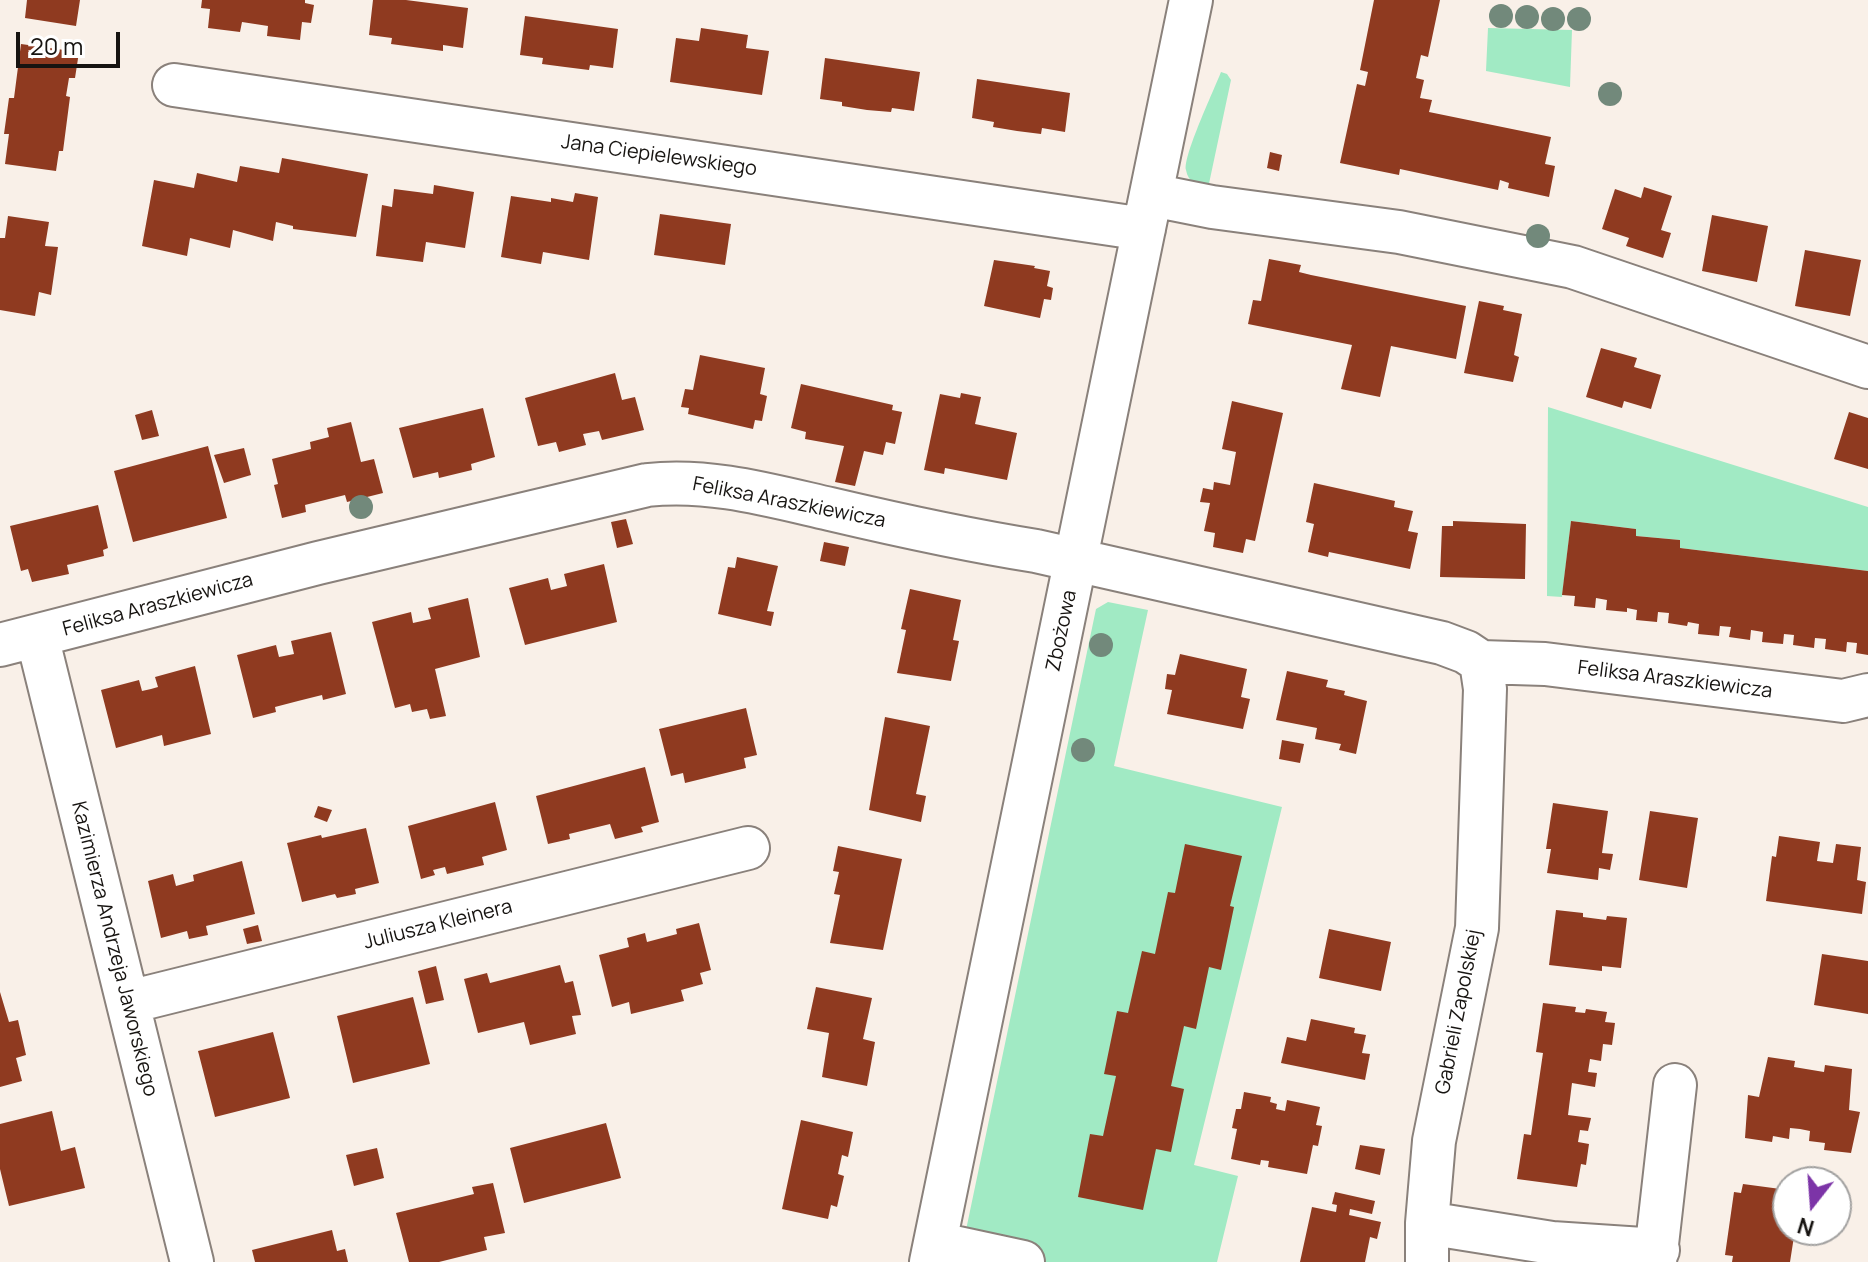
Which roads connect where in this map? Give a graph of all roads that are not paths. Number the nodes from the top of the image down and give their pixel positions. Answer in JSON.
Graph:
{"nodes":[{"id":1,"x":1191,"y":0,"type":"edge"},
{"id":2,"x":174,"y":85,"type":"dead end"},
{"id":3,"x":1148,"y":212,"type":"junction"},
{"id":4,"x":1868,"y":367,"type":"edge"},
{"id":5,"x":1076,"y":560,"type":"junction"},
{"id":6,"x":18,"y":641,"type":"edge"},
{"id":7,"x":1481,"y":662,"type":"junction"},
{"id":8,"x":1868,"y":695,"type":"edge"},
{"id":9,"x":748,"y":848,"type":"dead end"},
{"id":10,"x":129,"y":1002,"type":"junction"},
{"id":11,"x":1675,"y":1085,"type":"dead end"},
{"id":12,"x":1427,"y":1242,"type":"edge"},
{"id":13,"x":933,"y":1252,"type":"edge"},
{"id":14,"x":1657,"y":1256,"type":"edge"},
{"id":15,"x":192,"y":1262,"type":"edge"},
{"id":16,"x":1023,"y":1262,"type":"edge"}],
"edges":[{"from":1,"to":3,"type":"street","name":"Zbożowa"},
{"from":2,"to":3,"type":"street","name":"Jana Ciepielewskiego"},
{"from":3,"to":4,"type":"street","name":"Jana Ciepielewskiego"},
{"from":3,"to":5,"type":"street","name":"Zbożowa"},
{"from":5,"to":6,"type":"street","name":"Feliksa Araszkiewicza"},
{"from":5,"to":7,"type":"street","name":"Feliksa Araszkiewicza"},
{"from":5,"to":13,"type":"street","name":"Zbożowa"},
{"from":6,"to":10,"type":"street","name":"Kazimierza Andrzeja Jaworskiego"},
{"from":7,"to":8,"type":"street","name":"Feliksa Araszkiewicza"},
{"from":7,"to":12,"type":"street","name":"Gabrieli Zapolskiej"},
{"from":9,"to":10,"type":"street","name":"Juliusza Kleinera"},
{"from":10,"to":15,"type":"street","name":"Kazimierza Andrzeja Jaworskiego"},
{"from":11,"to":14,"type":"street"},
{"from":12,"to":14,"type":"street"},
{"from":13,"to":16,"type":"street"}]}
